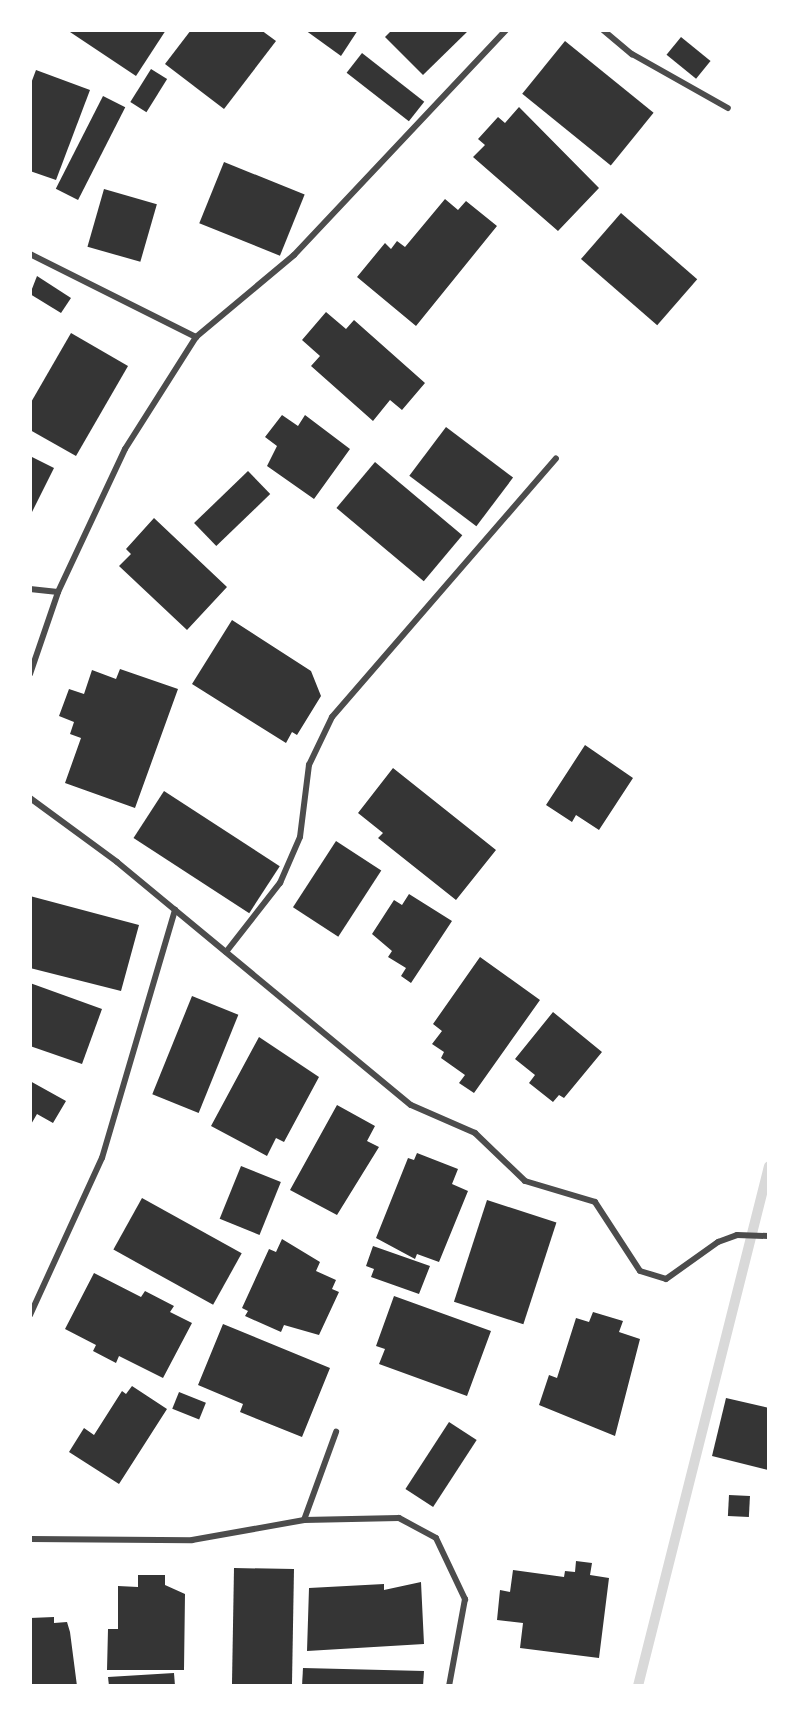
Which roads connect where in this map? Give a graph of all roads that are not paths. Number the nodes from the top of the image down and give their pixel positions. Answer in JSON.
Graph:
{"nodes":[{"id":1,"x":506,"y":30,"type":"edge"},
{"id":2,"x":603,"y":30,"type":"edge"},
{"id":3,"x":728,"y":108,"type":"dead end"},
{"id":4,"x":30,"y":254,"type":"edge"},
{"id":5,"x":196,"y":337,"type":"junction"},
{"id":6,"x":556,"y":458,"type":"dead end"},
{"id":7,"x":30,"y":589,"type":"edge"},
{"id":8,"x":58,"y":592,"type":"junction"},
{"id":9,"x":30,"y":674,"type":"edge"},
{"id":10,"x":30,"y":798,"type":"edge"},
{"id":11,"x":175,"y":910,"type":"junction"},
{"id":12,"x":226,"y":952,"type":"junction"},
{"id":13,"x":769,"y":1236,"type":"edge"},
{"id":14,"x":30,"y":1315,"type":"edge"},
{"id":15,"x":336,"y":1432,"type":"dead end"},
{"id":16,"x":304,"y":1520,"type":"junction"},
{"id":17,"x":30,"y":1539,"type":"edge"},
{"id":18,"x":449,"y":1686,"type":"edge"}],
"edges":[{"from":1,"to":5,"type":"street"},
{"from":2,"to":3,"type":"street"},
{"from":4,"to":5,"type":"street"},
{"from":5,"to":8,"type":"street"},
{"from":6,"to":12,"type":"street"},
{"from":7,"to":8,"type":"street"},
{"from":8,"to":9,"type":"street"},
{"from":10,"to":11,"type":"street"},
{"from":11,"to":12,"type":"street"},
{"from":11,"to":14,"type":"street"},
{"from":12,"to":13,"type":"street"},
{"from":15,"to":16,"type":"street"},
{"from":16,"to":17,"type":"street"},
{"from":16,"to":18,"type":"street"}]}
